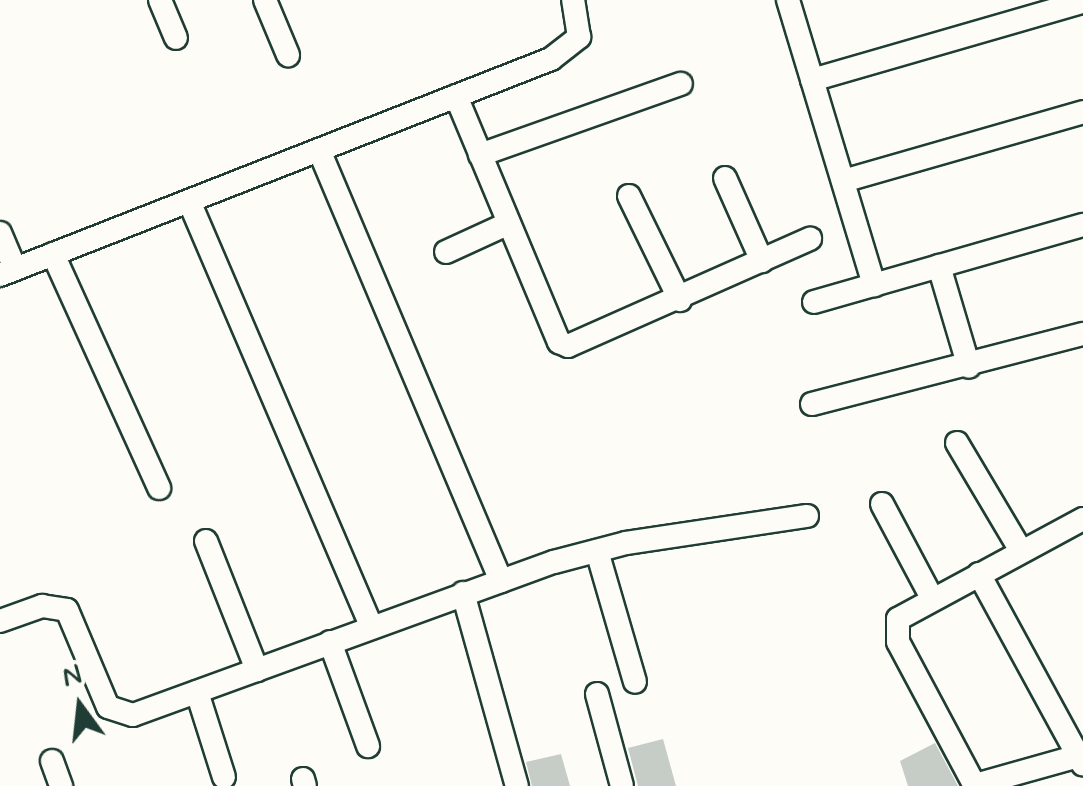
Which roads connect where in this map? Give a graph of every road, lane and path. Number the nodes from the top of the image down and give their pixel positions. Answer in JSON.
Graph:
{"nodes":[{"id":1,"x":160,"y":0,"type":"edge"},
{"id":2,"x":265,"y":0,"type":"edge"},
{"id":3,"x":573,"y":0,"type":"edge"},
{"id":4,"x":788,"y":0,"type":"edge"},
{"id":5,"x":1083,"y":2,"type":"edge"},
{"id":6,"x":176,"y":38,"type":"dead end"},
{"id":7,"x":288,"y":55,"type":"dead end"},
{"id":8,"x":812,"y":80,"type":"junction"},
{"id":9,"x":681,"y":84,"type":"dead end"},
{"id":10,"x":456,"y":96,"type":"junction"},
{"id":11,"x":1083,"y":112,"type":"edge"},
{"id":12,"x":319,"y":150,"type":"junction"},
{"id":13,"x":480,"y":155,"type":"junction"},
{"id":14,"x":725,"y":178,"type":"dead end"},
{"id":15,"x":843,"y":182,"type":"junction"},
{"id":16,"x":629,"y":196,"type":"dead end"},
{"id":17,"x":189,"y":201,"type":"junction"},
{"id":18,"x":509,"y":224,"type":"junction"},
{"id":19,"x":1083,"y":224,"type":"edge"},
{"id":20,"x":0,"y":233,"type":"edge"},
{"id":21,"x":810,"y":239,"type":"dead end"},
{"id":22,"x":446,"y":252,"type":"dead end"},
{"id":23,"x":53,"y":254,"type":"junction"},
{"id":24,"x":762,"y":262,"type":"junction"},
{"id":25,"x":939,"y":266,"type":"junction"},
{"id":26,"x":7,"y":272,"type":"edge"},
{"id":27,"x":874,"y":285,"type":"junction"},
{"id":28,"x":680,"y":300,"type":"junction"},
{"id":29,"x":814,"y":302,"type":"dead end"},
{"id":30,"x":1083,"y":334,"type":"edge"},
{"id":31,"x":969,"y":367,"type":"junction"},
{"id":32,"x":812,"y":404,"type":"dead end"},
{"id":33,"x":957,"y":442,"type":"dead end"},
{"id":34,"x":159,"y":488,"type":"dead end"},
{"id":35,"x":882,"y":504,"type":"dead end"},
{"id":36,"x":807,"y":516,"type":"dead end"},
{"id":37,"x":1079,"y":530,"type":"edge"},
{"id":38,"x":206,"y":542,"type":"dead end"},
{"id":39,"x":597,"y":550,"type":"junction"},
{"id":40,"x":1021,"y":552,"type":"junction"},
{"id":41,"x":979,"y":574,"type":"junction"},
{"id":42,"x":501,"y":580,"type":"junction"},
{"id":43,"x":462,"y":594,"type":"junction"},
{"id":44,"x":932,"y":598,"type":"junction"},
{"id":45,"x":0,"y":622,"type":"edge"},
{"id":46,"x":372,"y":627,"type":"junction"},
{"id":47,"x":330,"y":642,"type":"junction"},
{"id":48,"x":257,"y":670,"type":"junction"},
{"id":49,"x":635,"y":682,"type":"dead end"},
{"id":50,"x":197,"y":692,"type":"junction"},
{"id":51,"x":597,"y":694,"type":"dead end"},
{"id":52,"x":368,"y":746,"type":"dead end"},
{"id":53,"x":1081,"y":760,"type":"edge"},
{"id":54,"x":52,"y":762,"type":"dead end"},
{"id":55,"x":224,"y":777,"type":"dead end"},
{"id":56,"x":61,"y":786,"type":"edge"},
{"id":57,"x":517,"y":786,"type":"edge"},
{"id":58,"x":622,"y":786,"type":"edge"},
{"id":59,"x":975,"y":786,"type":"edge"}],
"edges":[{"from":1,"to":6,"type":"street"},
{"from":2,"to":7,"type":"street"},
{"from":3,"to":10,"type":"street"},
{"from":4,"to":8,"type":"street"},
{"from":5,"to":8,"type":"street"},
{"from":8,"to":15,"type":"street"},
{"from":9,"to":13,"type":"street"},
{"from":10,"to":12,"type":"street"},
{"from":10,"to":13,"type":"street"},
{"from":11,"to":15,"type":"street"},
{"from":12,"to":17,"type":"street"},
{"from":12,"to":42,"type":"street"},
{"from":13,"to":18,"type":"street"},
{"from":14,"to":24,"type":"street"},
{"from":15,"to":27,"type":"street"},
{"from":16,"to":28,"type":"street"},
{"from":17,"to":23,"type":"street"},
{"from":17,"to":46,"type":"street"},
{"from":18,"to":22,"type":"street"},
{"from":18,"to":28,"type":"street"},
{"from":19,"to":25,"type":"street"},
{"from":20,"to":26,"type":"street"},
{"from":21,"to":24,"type":"street"},
{"from":23,"to":26,"type":"street"},
{"from":23,"to":34,"type":"street"},
{"from":24,"to":28,"type":"street"},
{"from":25,"to":27,"type":"street"},
{"from":25,"to":31,"type":"street"},
{"from":27,"to":29,"type":"street"},
{"from":30,"to":31,"type":"street"},
{"from":31,"to":32,"type":"street"},
{"from":33,"to":40,"type":"street"},
{"from":35,"to":44,"type":"street"},
{"from":36,"to":39,"type":"street"},
{"from":37,"to":40,"type":"street"},
{"from":38,"to":48,"type":"street"},
{"from":39,"to":42,"type":"street"},
{"from":39,"to":49,"type":"street"},
{"from":40,"to":41,"type":"street"},
{"from":41,"to":44,"type":"street"},
{"from":41,"to":53,"type":"street"},
{"from":42,"to":43,"type":"street"},
{"from":43,"to":46,"type":"street"},
{"from":43,"to":57,"type":"street"},
{"from":44,"to":59,"type":"street"},
{"from":45,"to":50,"type":"street"},
{"from":46,"to":47,"type":"street"},
{"from":47,"to":48,"type":"street"},
{"from":47,"to":52,"type":"street"},
{"from":48,"to":50,"type":"street"},
{"from":50,"to":55,"type":"street"},
{"from":51,"to":58,"type":"street"},
{"from":53,"to":59,"type":"street"},
{"from":54,"to":56,"type":"street"}]}
